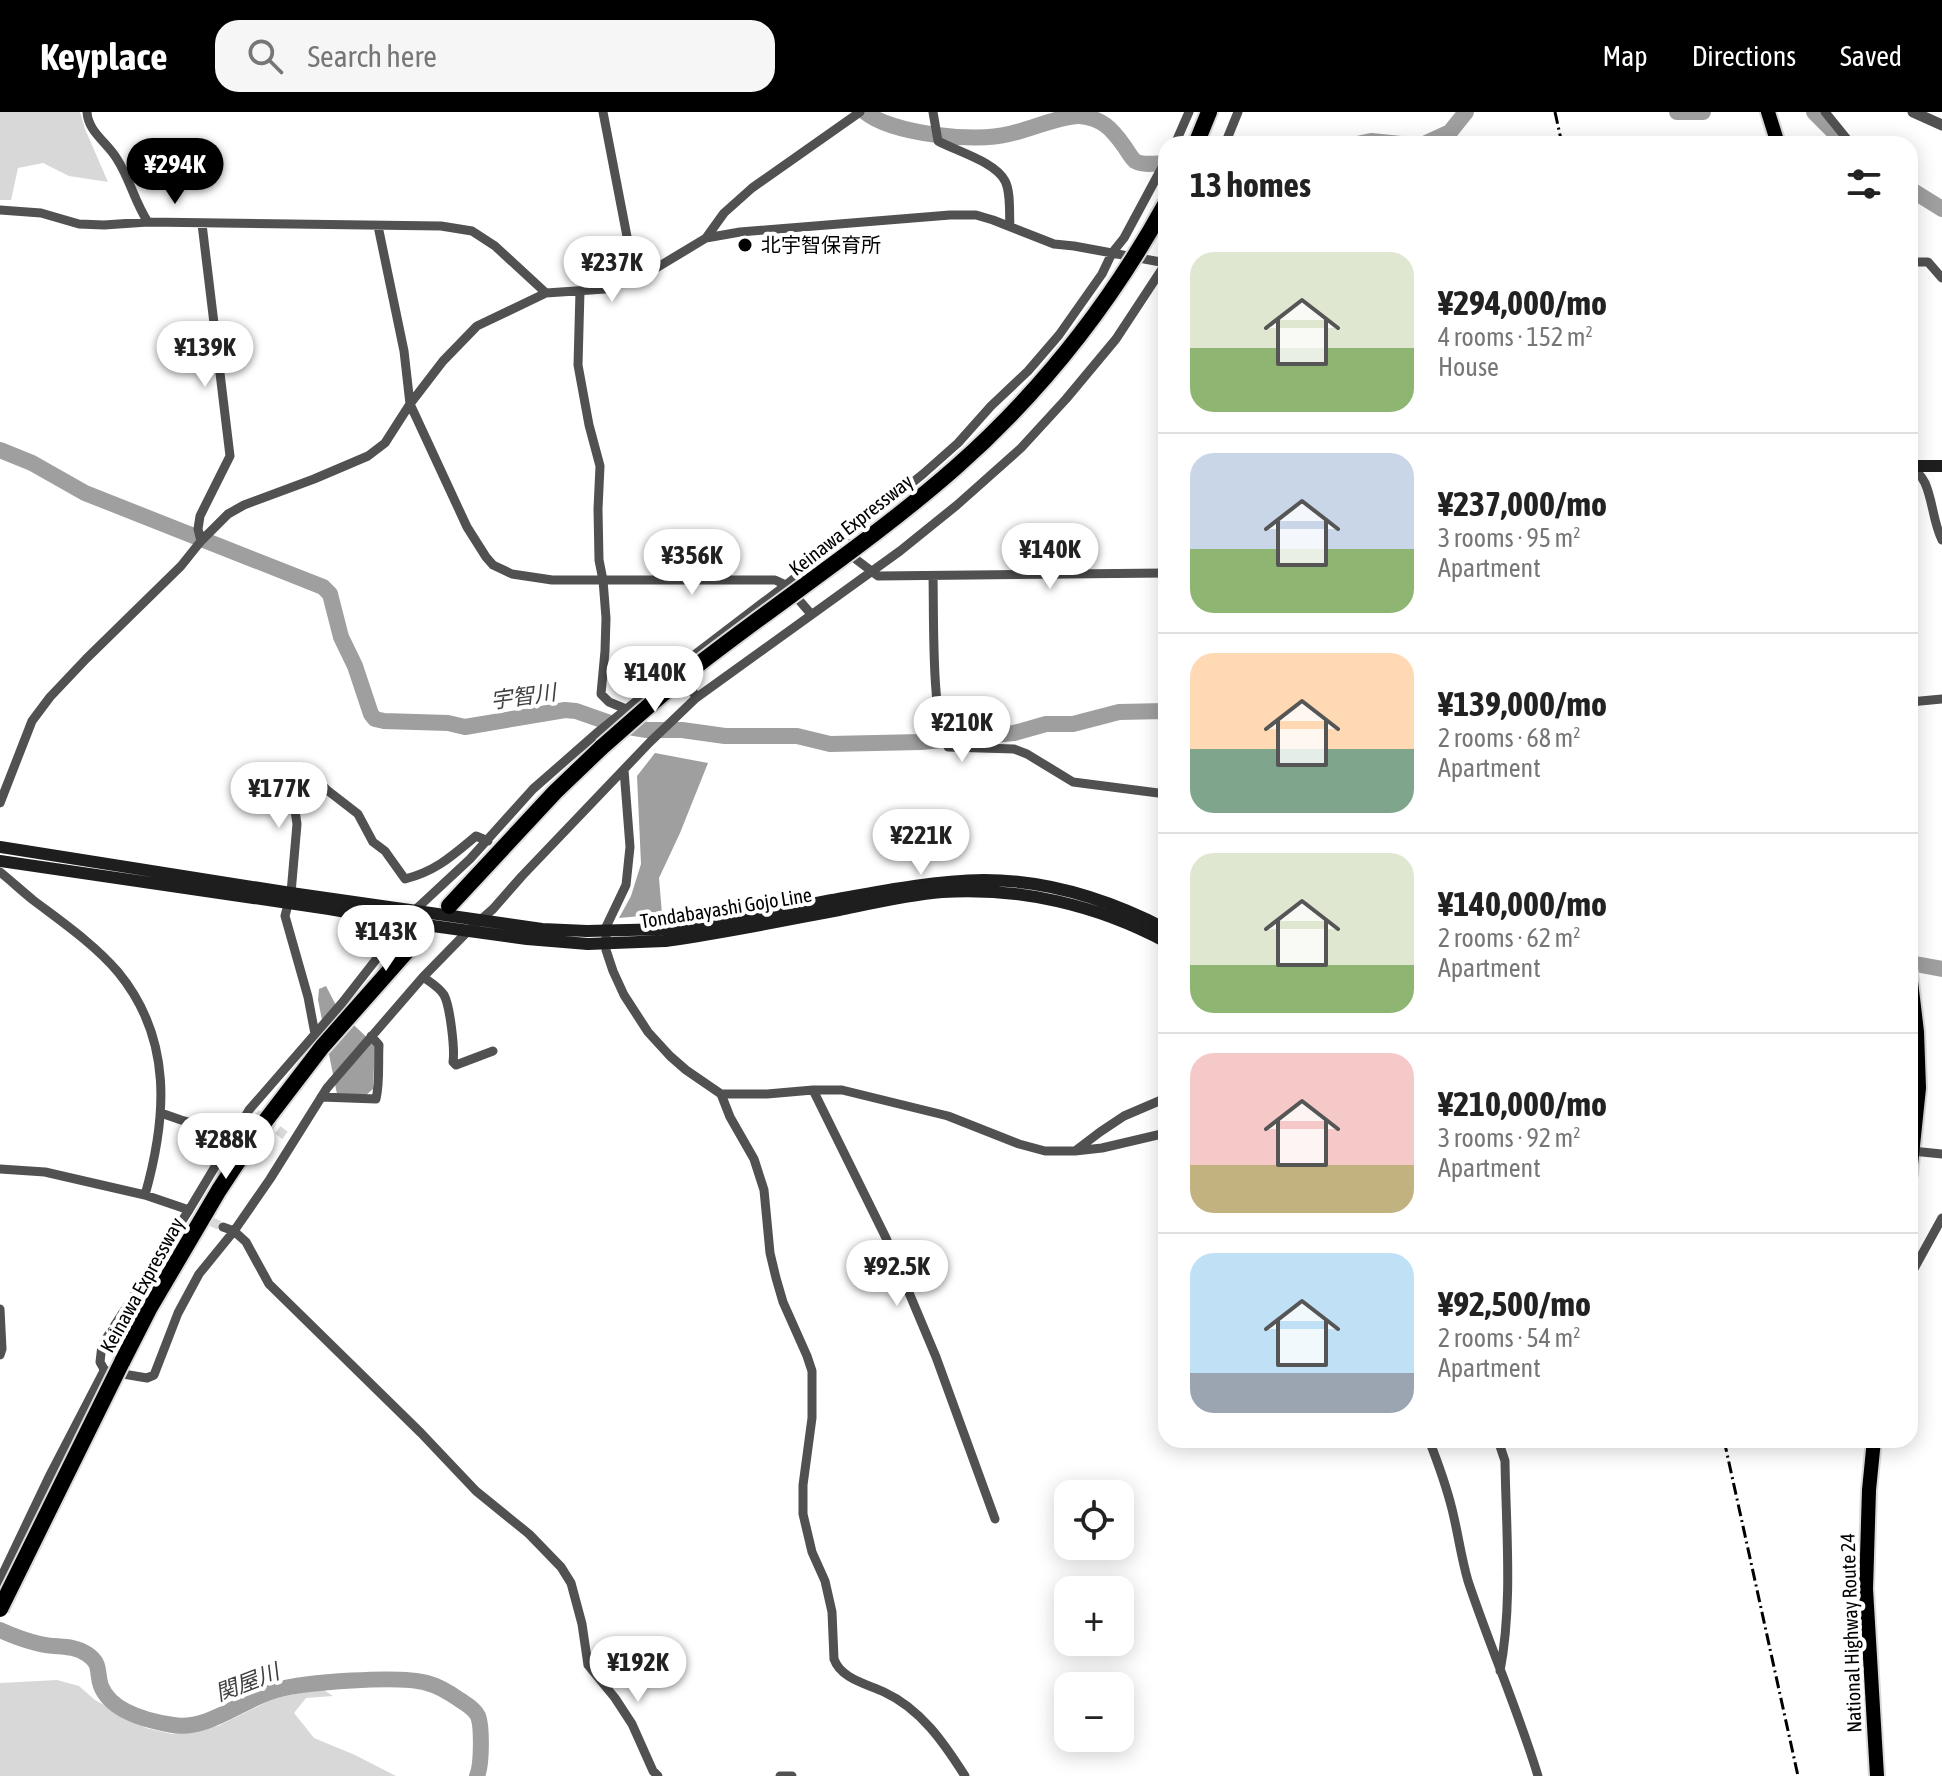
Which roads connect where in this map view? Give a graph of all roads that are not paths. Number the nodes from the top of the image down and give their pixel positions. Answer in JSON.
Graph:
{"nodes":[{"id":1,"x":87,"y":112,"type":"edge"},
{"id":2,"x":603,"y":112,"type":"edge"},
{"id":3,"x":860,"y":112,"type":"edge"},
{"id":4,"x":933,"y":112,"type":"edge"},
{"id":5,"x":1189,"y":112,"type":"edge"},
{"id":6,"x":1209,"y":112,"type":"edge"},
{"id":7,"x":1238,"y":112,"type":"edge"},
{"id":8,"x":1768,"y":112,"type":"edge"},
{"id":9,"x":1825,"y":112,"type":"edge"},
{"id":10,"x":1913,"y":112,"type":"edge"},
{"id":11,"x":1942,"y":125,"type":"edge"},
{"id":12,"x":1178,"y":136,"type":"edge"},
{"id":13,"x":1199,"y":136,"type":"edge"},
{"id":14,"x":1228,"y":136,"type":"edge"},
{"id":15,"x":1776,"y":136,"type":"edge"},
{"id":16,"x":1844,"y":136,"type":"edge"},
{"id":17,"x":1158,"y":175,"type":"edge"},
{"id":18,"x":0,"y":210,"type":"edge"},
{"id":19,"x":1158,"y":218,"type":"edge"},
{"id":20,"x":148,"y":222,"type":"junction"},
{"id":21,"x":202,"y":224,"type":"junction"},
{"id":22,"x":378,"y":226,"type":"junction"},
{"id":23,"x":1010,"y":226,"type":"junction"},
{"id":24,"x":706,"y":238,"type":"junction"},
{"id":25,"x":1112,"y":253,"type":"junction"},
{"id":26,"x":1158,"y":262,"type":"edge"},
{"id":27,"x":1918,"y":262,"type":"edge"},
{"id":28,"x":1158,"y":276,"type":"edge"},
{"id":29,"x":635,"y":278,"type":"junction"},
{"id":30,"x":1942,"y":278,"type":"edge"},
{"id":31,"x":580,"y":291,"type":"junction"},
{"id":32,"x":546,"y":293,"type":"junction"},
{"id":33,"x":410,"y":404,"type":"junction"},
{"id":34,"x":1918,"y":466,"type":"edge"},
{"id":35,"x":1942,"y":466,"type":"edge"},
{"id":36,"x":1918,"y":475,"type":"edge"},
{"id":37,"x":1942,"y":540,"type":"edge"},
{"id":38,"x":201,"y":541,"type":"junction"},
{"id":39,"x":836,"y":543,"type":"junction"},
{"id":40,"x":871,"y":572,"type":"junction"},
{"id":41,"x":1158,"y":573,"type":"edge"},
{"id":42,"x":933,"y":576,"type":"junction"},
{"id":43,"x":603,"y":580,"type":"junction"},
{"id":44,"x":786,"y":585,"type":"junction"},
{"id":45,"x":811,"y":614,"type":"junction"},
{"id":46,"x":681,"y":665,"type":"junction"},
{"id":47,"x":696,"y":698,"type":"junction"},
{"id":48,"x":1942,"y":699,"type":"edge"},
{"id":49,"x":1918,"y":701,"type":"edge"},
{"id":50,"x":626,"y":709,"type":"junction"},
{"id":51,"x":600,"y":739,"type":"junction"},
{"id":52,"x":624,"y":770,"type":"junction"},
{"id":53,"x":1158,"y":793,"type":"edge"},
{"id":54,"x":0,"y":803,"type":"edge"},
{"id":55,"x":488,"y":841,"type":"junction"},
{"id":56,"x":0,"y":847,"type":"edge"},
{"id":57,"x":0,"y":861,"type":"edge"},
{"id":58,"x":0,"y":872,"type":"edge"},
{"id":59,"x":289,"y":898,"type":"junction"},
{"id":60,"x":449,"y":906,"type":"dead end"},
{"id":61,"x":414,"y":911,"type":"junction"},
{"id":62,"x":481,"y":920,"type":"junction"},
{"id":63,"x":404,"y":922,"type":"junction"},
{"id":64,"x":1158,"y":925,"type":"edge"},
{"id":65,"x":469,"y":930,"type":"junction"},
{"id":66,"x":422,"y":934,"type":"dead end"},
{"id":67,"x":666,"y":935,"type":"junction"},
{"id":68,"x":587,"y":938,"type":"junction"},
{"id":69,"x":1158,"y":938,"type":"edge"},
{"id":70,"x":423,"y":977,"type":"junction"},
{"id":71,"x":346,"y":1008,"type":"junction"},
{"id":72,"x":371,"y":1036,"type":"junction"},
{"id":73,"x":318,"y":1041,"type":"junction"},
{"id":74,"x":493,"y":1051,"type":"dead end"},
{"id":75,"x":1918,"y":1060,"type":"edge"},
{"id":76,"x":813,"y":1090,"type":"junction"},
{"id":77,"x":721,"y":1094,"type":"junction"},
{"id":78,"x":321,"y":1097,"type":"junction"},
{"id":79,"x":1918,"y":1097,"type":"edge"},
{"id":80,"x":1158,"y":1101,"type":"edge"},
{"id":81,"x":161,"y":1113,"type":"junction"},
{"id":82,"x":234,"y":1134,"type":"junction"},
{"id":83,"x":1158,"y":1135,"type":"edge"},
{"id":84,"x":1075,"y":1151,"type":"junction"},
{"id":85,"x":1918,"y":1152,"type":"edge"},
{"id":86,"x":1942,"y":1154,"type":"edge"},
{"id":87,"x":0,"y":1169,"type":"edge"},
{"id":88,"x":145,"y":1195,"type":"junction"},
{"id":89,"x":189,"y":1210,"type":"junction"},
{"id":90,"x":1942,"y":1218,"type":"edge"},
{"id":91,"x":223,"y":1227,"type":"tunnel mouth"},
{"id":92,"x":234,"y":1231,"type":"junction"},
{"id":93,"x":1918,"y":1262,"type":"edge"},
{"id":94,"x":0,"y":1309,"type":"edge"},
{"id":95,"x":0,"y":1355,"type":"edge"},
{"id":96,"x":105,"y":1371,"type":"junction"},
{"id":97,"x":1432,"y":1448,"type":"edge"},
{"id":98,"x":1501,"y":1448,"type":"edge"},
{"id":99,"x":1873,"y":1448,"type":"edge"},
{"id":100,"x":995,"y":1519,"type":"dead end"},
{"id":101,"x":0,"y":1582,"type":"edge"},
{"id":102,"x":0,"y":1609,"type":"edge"},
{"id":103,"x":1500,"y":1671,"type":"junction"},
{"id":104,"x":658,"y":1776,"type":"edge"},
{"id":105,"x":780,"y":1776,"type":"edge"},
{"id":106,"x":792,"y":1776,"type":"edge"},
{"id":107,"x":965,"y":1776,"type":"edge"},
{"id":108,"x":1538,"y":1776,"type":"edge"},
{"id":109,"x":1877,"y":1776,"type":"edge"}],
"edges":[{"from":1,"to":20,"type":"street"},
{"from":2,"to":29,"type":"street"},
{"from":3,"to":24,"type":"street"},
{"from":4,"to":23,"type":"street"},
{"from":5,"to":12,"type":"street"},
{"from":6,"to":13,"type":"highway"},
{"from":7,"to":14,"type":"street"},
{"from":8,"to":15,"type":"highway"},
{"from":9,"to":16,"type":"street"},
{"from":10,"to":11,"type":"street"},
{"from":17,"to":25,"type":"street"},
{"from":18,"to":20,"type":"street"},
{"from":19,"to":51,"type":"highway","name":"Keinawa Expressway","bridge":true},
{"from":20,"to":21,"type":"street"},
{"from":21,"to":22,"type":"street"},
{"from":21,"to":38,"type":"street"},
{"from":22,"to":32,"type":"street"},
{"from":22,"to":33,"type":"street"},
{"from":23,"to":24,"type":"street"},
{"from":23,"to":25,"type":"street"},
{"from":24,"to":29,"type":"street"},
{"from":25,"to":26,"type":"street"},
{"from":25,"to":39,"type":"street"},
{"from":27,"to":30,"type":"street"},
{"from":28,"to":40,"type":"street"},
{"from":29,"to":31,"type":"street"},
{"from":31,"to":32,"type":"street"},
{"from":31,"to":43,"type":"street"},
{"from":32,"to":33,"type":"street"},
{"from":33,"to":38,"type":"street"},
{"from":33,"to":43,"type":"street"},
{"from":34,"to":35,"type":"main road"},
{"from":36,"to":37,"type":"street"},
{"from":38,"to":54,"type":"street"},
{"from":39,"to":40,"type":"street"},
{"from":39,"to":44,"type":"street"},
{"from":40,"to":42,"type":"street"},
{"from":40,"to":45,"type":"street"},
{"from":41,"to":42,"type":"street"},
{"from":42,"to":53,"type":"street"},
{"from":43,"to":44,"type":"street"},
{"from":43,"to":50,"type":"street"},
{"from":44,"to":45,"type":"street"},
{"from":44,"to":46,"type":"street"},
{"from":45,"to":47,"type":"street"},
{"from":46,"to":47,"type":"street"},
{"from":46,"to":50,"type":"street"},
{"from":47,"to":52,"type":"street"},
{"from":48,"to":49,"type":"street"},
{"from":50,"to":51,"type":"street"},
{"from":51,"to":55,"type":"street"},
{"from":51,"to":60,"type":"highway","name":"Keinawa Expressway"},
{"from":52,"to":62,"type":"street"},
{"from":52,"to":77,"type":"street"},
{"from":55,"to":59,"type":"street"},
{"from":55,"to":61,"type":"street"},
{"from":56,"to":59,"type":"main road","name":"Tondabayashi Gojo Line"},
{"from":57,"to":59,"type":"main road","name":"Tondabayashi Gojo Line"},
{"from":58,"to":81,"type":"street"},
{"from":59,"to":61,"type":"main road","name":"Tondabayashi Gojo Line"},
{"from":59,"to":63,"type":"main road","name":"Tondabayashi Gojo Line"},
{"from":59,"to":73,"type":"street"},
{"from":61,"to":62,"type":"main road","name":"Tondabayashi Gojo Line"},
{"from":61,"to":63,"type":"street"},
{"from":62,"to":65,"type":"street"},
{"from":62,"to":68,"type":"main road","name":"Tondabayashi Gojo Line"},
{"from":63,"to":65,"type":"main road","name":"Tondabayashi Gojo Line"},
{"from":63,"to":71,"type":"street"},
{"from":64,"to":67,"type":"main road","name":"Tondabayashi Gojo Line"},
{"from":65,"to":68,"type":"main road","name":"Tondabayashi Gojo Line"},
{"from":65,"to":70,"type":"street"},
{"from":66,"to":71,"type":"highway","name":"Keinawa Expressway"},
{"from":67,"to":68,"type":"main road","name":"Tondabayashi Gojo Line","bridge":true},
{"from":67,"to":69,"type":"main road","name":"Tondabayashi Gojo Line"},
{"from":70,"to":72,"type":"street"},
{"from":70,"to":74,"type":"street"},
{"from":71,"to":73,"type":"highway","name":"Keinawa Expressway"},
{"from":72,"to":78,"type":"street"},
{"from":72,"to":78,"type":"street"},
{"from":73,"to":82,"type":"street"},
{"from":73,"to":102,"type":"highway","name":"Keinawa Expressway","bridge":true},
{"from":75,"to":79,"type":"highway"},
{"from":76,"to":77,"type":"street"},
{"from":76,"to":84,"type":"street"},
{"from":76,"to":100,"type":"street"},
{"from":77,"to":107,"type":"street"},
{"from":78,"to":92,"type":"street"},
{"from":80,"to":84,"type":"street"},
{"from":81,"to":82,"type":"street"},
{"from":81,"to":88,"type":"street"},
{"from":82,"to":89,"type":"street"},
{"from":83,"to":84,"type":"street"},
{"from":85,"to":86,"type":"street"},
{"from":87,"to":88,"type":"street"},
{"from":88,"to":89,"type":"street"},
{"from":89,"to":96,"type":"street"},
{"from":90,"to":93,"type":"street"},
{"from":91,"to":92,"type":"street"},
{"from":92,"to":96,"type":"street"},
{"from":92,"to":104,"type":"street"},
{"from":94,"to":95,"type":"street"},
{"from":96,"to":101,"type":"street"},
{"from":97,"to":103,"type":"street"},
{"from":98,"to":103,"type":"street"},
{"from":99,"to":109,"type":"highway","name":"National Highway Route 24"},
{"from":103,"to":108,"type":"street"},
{"from":105,"to":106,"type":"street"}]}
